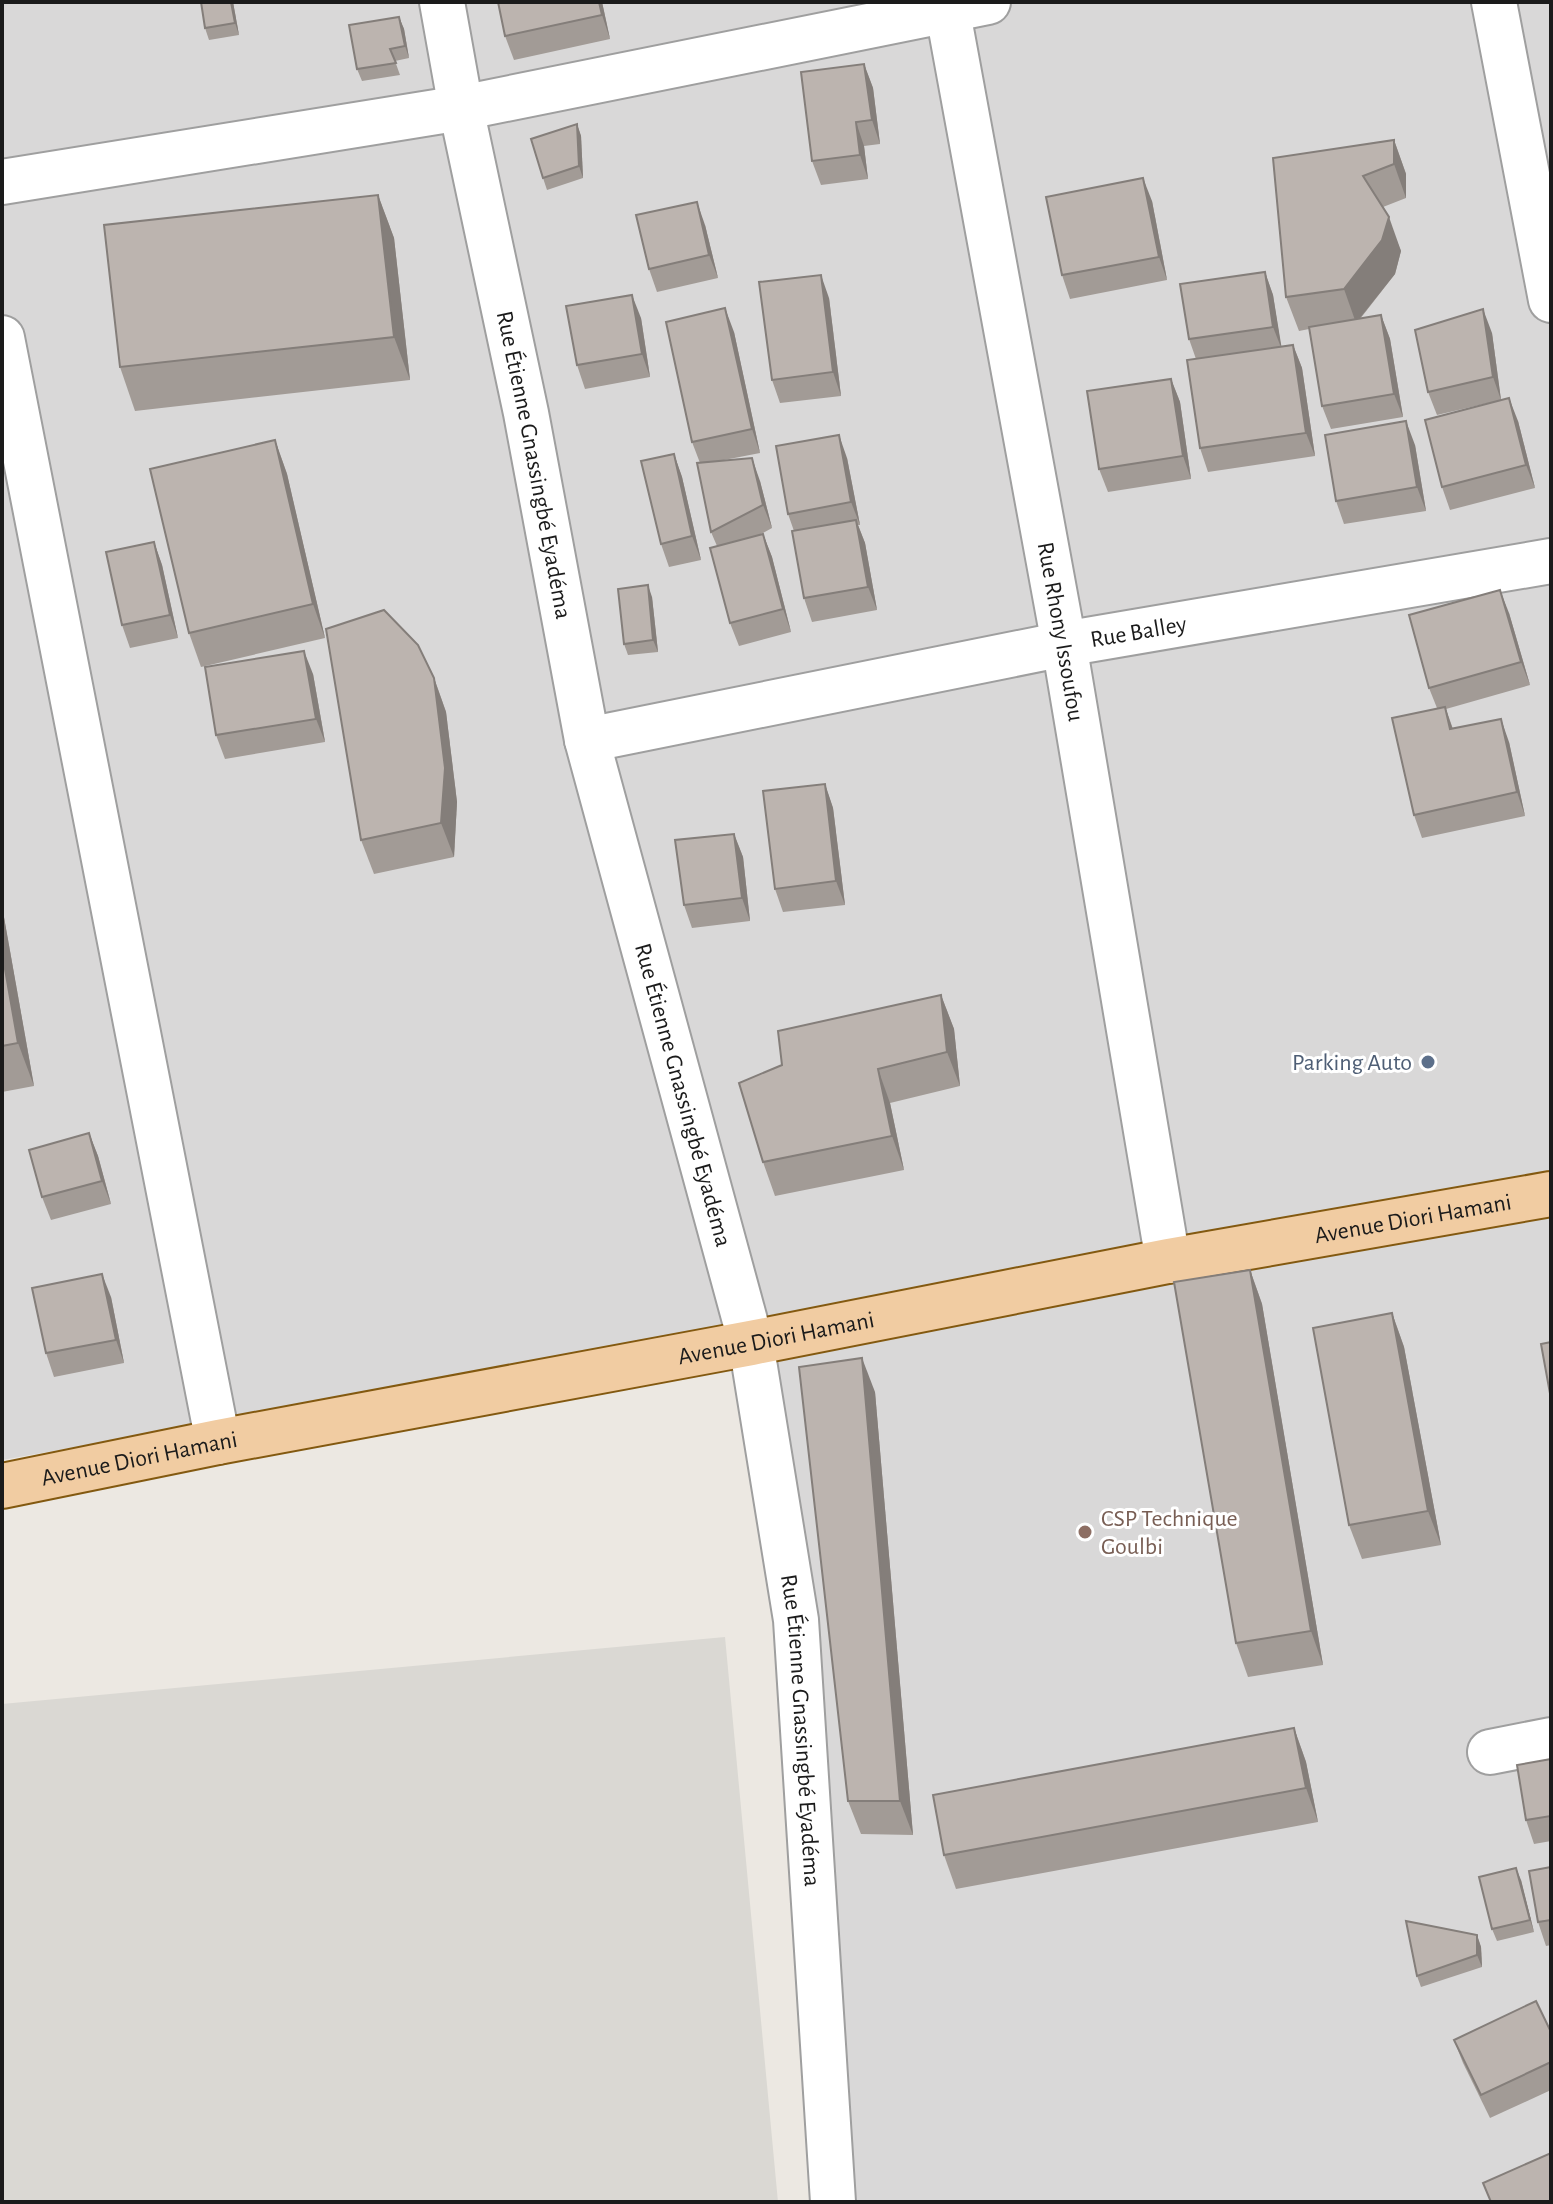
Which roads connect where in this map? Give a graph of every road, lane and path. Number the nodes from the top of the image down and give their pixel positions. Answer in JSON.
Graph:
{"nodes":[{"id":1,"x":442,"y":2,"type":"edge"},
{"id":2,"x":1494,"y":2,"type":"edge"},
{"id":3,"x":961,"y":4,"type":"edge"},
{"id":4,"x":461,"y":108,"type":"junction"},
{"id":5,"x":2,"y":182,"type":"edge"},
{"id":6,"x":1551,"y":300,"type":"edge"},
{"id":7,"x":2,"y":338,"type":"edge"},
{"id":8,"x":1551,"y":561,"type":"edge"},
{"id":9,"x":1064,"y":644,"type":"junction"},
{"id":10,"x":587,"y":740,"type":"junction"},
{"id":11,"x":1551,"y":1194,"type":"edge"},
{"id":12,"x":1168,"y":1261,"type":"junction"},
{"id":13,"x":751,"y":1343,"type":"junction"},
{"id":14,"x":218,"y":1442,"type":"junction"},
{"id":15,"x":2,"y":1486,"type":"edge"},
{"id":16,"x":1551,"y":1740,"type":"edge"},
{"id":17,"x":1490,"y":1752,"type":"dead end"},
{"id":18,"x":833,"y":2202,"type":"edge"}],
"edges":[{"from":1,"to":4,"type":"street","name":"Rue Étienne Gnassingbé Eyadéma"},
{"from":2,"to":6,"type":"street"},
{"from":3,"to":4,"type":"street"},
{"from":3,"to":9,"type":"street","name":"Rue Rhony Issoufou"},
{"from":4,"to":5,"type":"street"},
{"from":4,"to":10,"type":"street","name":"Rue Étienne Gnassingbé Eyadéma"},
{"from":7,"to":14,"type":"street"},
{"from":8,"to":9,"type":"street","name":"Rue Balley"},
{"from":9,"to":10,"type":"street","name":"Rue Balley"},
{"from":9,"to":12,"type":"street","name":"Rue Rhony Issoufou"},
{"from":10,"to":13,"type":"street","name":"Rue Étienne Gnassingbé Eyadéma"},
{"from":11,"to":12,"type":"main road","name":"Avenue Diori Hamani"},
{"from":12,"to":13,"type":"main road","name":"Avenue Diori Hamani"},
{"from":13,"to":14,"type":"main road","name":"Avenue Diori Hamani"},
{"from":13,"to":18,"type":"street","name":"Rue Étienne Gnassingbé Eyadéma"},
{"from":14,"to":15,"type":"main road","name":"Avenue Diori Hamani"},
{"from":16,"to":17,"type":"street"}]}
